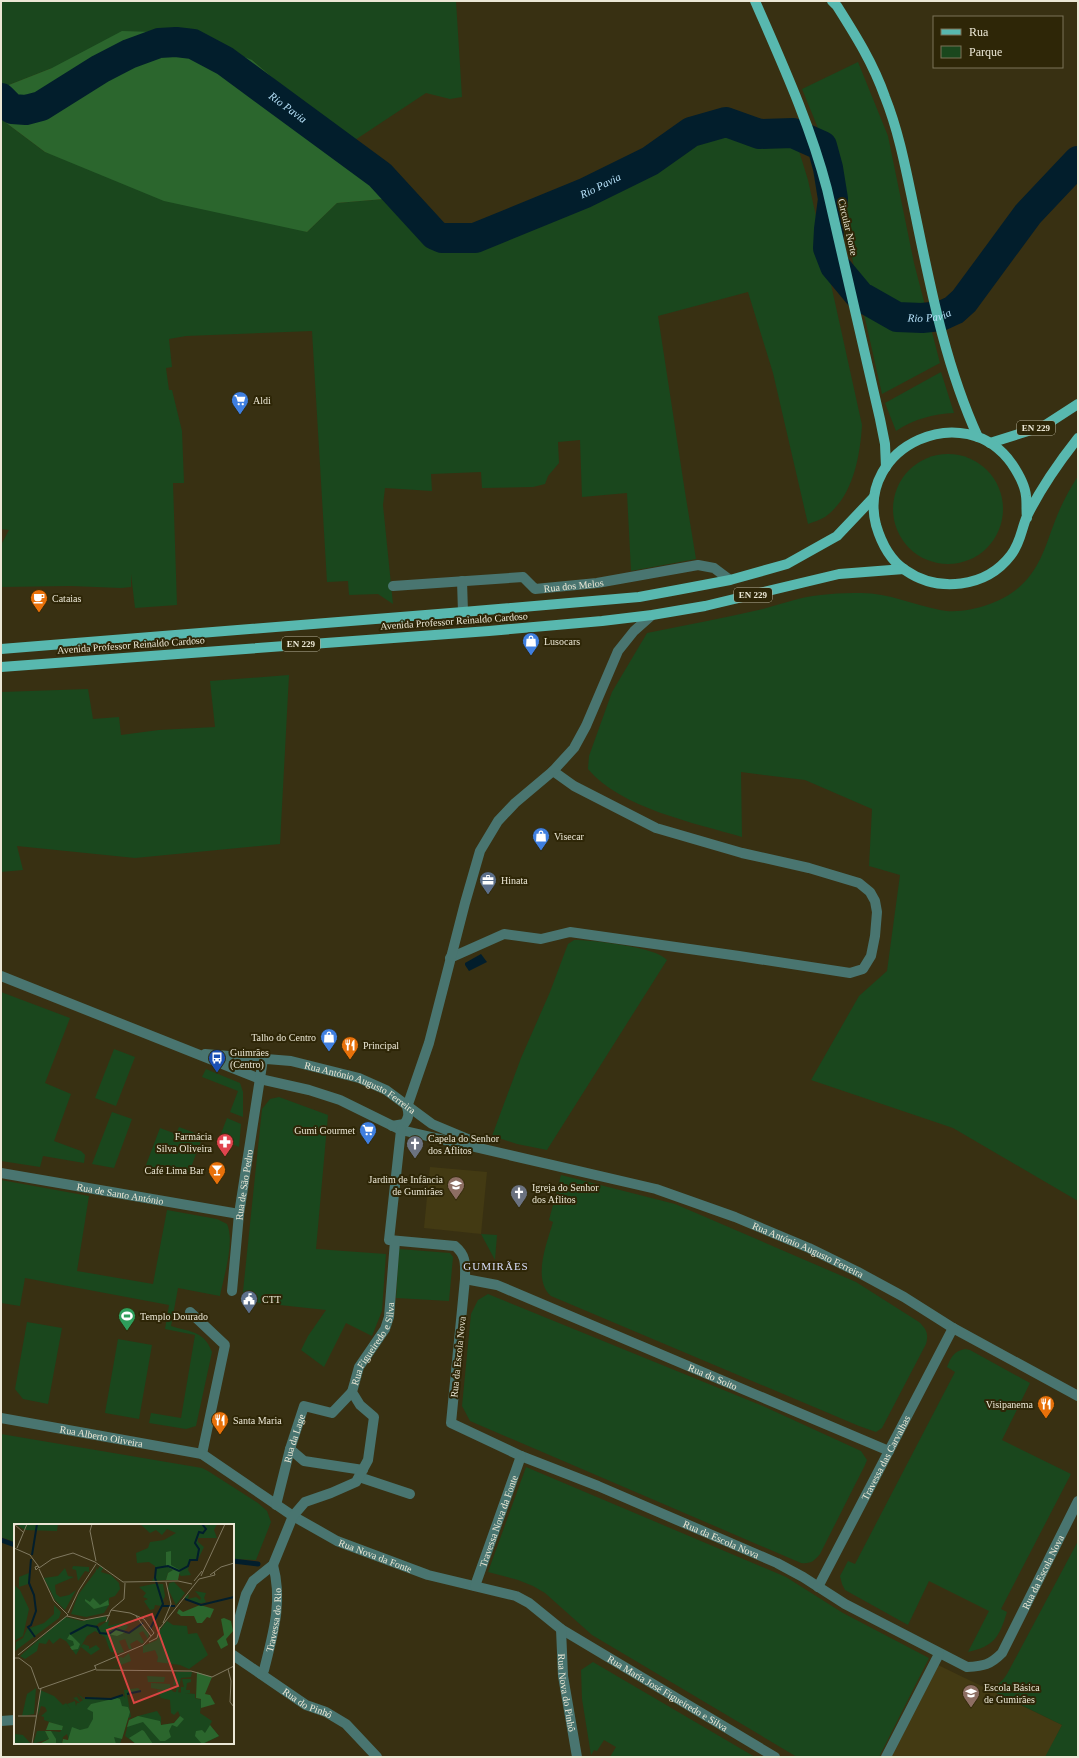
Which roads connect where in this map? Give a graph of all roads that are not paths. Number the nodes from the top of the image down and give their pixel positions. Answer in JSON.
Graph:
{"nodes":[{"id":1,"x":755,"y":1,"type":"edge"},
{"id":2,"x":832,"y":1,"type":"edge"},
{"id":3,"x":1078,"y":404,"type":"edge"},
{"id":4,"x":978,"y":437,"type":"junction"},
{"id":5,"x":1078,"y":438,"type":"edge"},
{"id":6,"x":990,"y":443,"type":"junction"},
{"id":7,"x":886,"y":467,"type":"junction"},
{"id":8,"x":874,"y":497,"type":"junction"},
{"id":9,"x":1027,"y":518,"type":"junction"},
{"id":10,"x":904,"y":569,"type":"junction"},
{"id":11,"x":730,"y":580,"type":"junction"},
{"id":12,"x":462,"y":581,"type":"junction"},
{"id":13,"x":393,"y":586,"type":"dead end"},
{"id":14,"x":463,"y":612,"type":"junction"},
{"id":15,"x":652,"y":615,"type":"junction"},
{"id":16,"x":1,"y":649,"type":"edge"},
{"id":17,"x":1,"y":667,"type":"edge"},
{"id":18,"x":553,"y":771,"type":"junction"},
{"id":19,"x":450,"y":958,"type":"junction"},
{"id":20,"x":1,"y":976,"type":"edge"},
{"id":21,"x":192,"y":1053,"type":"junction"},
{"id":22,"x":263,"y":1059,"type":"junction"},
{"id":23,"x":260,"y":1079,"type":"junction"},
{"id":24,"x":407,"y":1107,"type":"junction"},
{"id":25,"x":396,"y":1128,"type":"junction"},
{"id":26,"x":517,"y":1157,"type":"junction"},
{"id":27,"x":1,"y":1173,"type":"edge"},
{"id":28,"x":239,"y":1214,"type":"junction"},
{"id":29,"x":395,"y":1241,"type":"junction"},
{"id":30,"x":465,"y":1279,"type":"junction"},
{"id":31,"x":232,"y":1291,"type":"dead end"},
{"id":32,"x":190,"y":1312,"type":"dead end"},
{"id":33,"x":954,"y":1328,"type":"junction"},
{"id":34,"x":352,"y":1392,"type":"junction"},
{"id":35,"x":1078,"y":1396,"type":"edge"},
{"id":36,"x":1,"y":1418,"type":"edge"},
{"id":37,"x":290,"y":1449,"type":"junction"},
{"id":38,"x":889,"y":1451,"type":"junction"},
{"id":39,"x":202,"y":1454,"type":"junction"},
{"id":40,"x":521,"y":1456,"type":"junction"},
{"id":41,"x":361,"y":1474,"type":"junction"},
{"id":42,"x":410,"y":1494,"type":"dead end"},
{"id":43,"x":1078,"y":1501,"type":"edge"},
{"id":44,"x":276,"y":1504,"type":"junction"},
{"id":45,"x":293,"y":1516,"type":"junction"},
{"id":46,"x":274,"y":1565,"type":"junction"},
{"id":47,"x":475,"y":1586,"type":"junction"},
{"id":48,"x":818,"y":1587,"type":"junction"},
{"id":49,"x":561,"y":1629,"type":"junction"},
{"id":50,"x":234,"y":1637,"type":"edge"},
{"id":51,"x":939,"y":1654,"type":"junction"},
{"id":52,"x":234,"y":1656,"type":"edge"},
{"id":53,"x":261,"y":1674,"type":"junction"},
{"id":54,"x":14,"y":1720,"type":"edge"},
{"id":55,"x":1,"y":1721,"type":"edge"},
{"id":56,"x":377,"y":1757,"type":"edge"},
{"id":57,"x":577,"y":1757,"type":"edge"},
{"id":58,"x":775,"y":1757,"type":"edge"},
{"id":59,"x":886,"y":1757,"type":"edge"}],
"edges":[{"from":1,"to":7,"type":"main road","name":"Circular Norte"},
{"from":2,"to":4,"type":"main road"},
{"from":3,"to":6,"type":"main road","number":"EN 229"},
{"from":4,"to":6,"type":"main road","number":"EN 229"},
{"from":4,"to":7,"type":"main road","number":"EN 229"},
{"from":5,"to":9,"type":"main road","number":"EN 229"},
{"from":6,"to":9,"type":"main road","number":"EN 229"},
{"from":7,"to":8,"type":"main road","number":"EN 229"},
{"from":8,"to":10,"type":"main road","number":"EN 229"},
{"from":8,"to":11,"type":"main road","name":"Avenida Professor Reinaldo Cardoso","number":"EN 229"},
{"from":9,"to":10,"type":"main road","number":"EN 229"},
{"from":10,"to":15,"type":"main road","name":"Avenida Professor Reinaldo Cardoso","number":"EN 229"},
{"from":11,"to":12,"type":"street","name":"Rua dos Melos"},
{"from":11,"to":14,"type":"main road","name":"Avenida Professor Reinaldo Cardoso","number":"EN 229"},
{"from":12,"to":13,"type":"street","name":"Rua dos Melos"},
{"from":12,"to":14,"type":"street"},
{"from":14,"to":16,"type":"main road","name":"Avenida Professor Reinaldo Cardoso","number":"EN 229"},
{"from":15,"to":17,"type":"main road","name":"Avenida Professor Reinaldo Cardoso","number":"EN 229"},
{"from":15,"to":18,"type":"street"},
{"from":18,"to":19,"type":"street"},
{"from":18,"to":19,"type":"street"},
{"from":19,"to":24,"type":"street"},
{"from":20,"to":21,"type":"street","name":"Rua António Augusto Ferreira"},
{"from":21,"to":22,"type":"street","name":"Rua António Augusto Ferreira"},
{"from":21,"to":23,"type":"street","name":"Rua António Augusto Ferreira"},
{"from":22,"to":23,"type":"street","name":"Rua de São Pedro"},
{"from":22,"to":24,"type":"street","name":"Rua António Augusto Ferreira"},
{"from":23,"to":25,"type":"street","name":"Rua António Augusto Ferreira"},
{"from":23,"to":28,"type":"street","name":"Rua de São Pedro"},
{"from":24,"to":25,"type":"street"},
{"from":24,"to":26,"type":"street","name":"Rua António Augusto Ferreira"},
{"from":25,"to":26,"type":"street","name":"Rua António Augusto Ferreira"},
{"from":25,"to":29,"type":"street"},
{"from":26,"to":33,"type":"street","name":"Rua António Augusto Ferreira"},
{"from":27,"to":28,"type":"street","name":"Rua de Santo António"},
{"from":28,"to":31,"type":"street","name":"Rua de São Pedro"},
{"from":29,"to":30,"type":"street","name":"Rua da Escola Nova"},
{"from":29,"to":34,"type":"street","name":"Rua Figueiredo e Silva"},
{"from":30,"to":38,"type":"street","name":"Rua do Soito"},
{"from":30,"to":40,"type":"street","name":"Rua da Escola Nova"},
{"from":32,"to":39,"type":"street"},
{"from":33,"to":35,"type":"street","name":"Rua António Augusto Ferreira"},
{"from":33,"to":38,"type":"street","name":"Travessa das Carvalhas"},
{"from":34,"to":37,"type":"street","name":"Rua da Lage"},
{"from":34,"to":41,"type":"street","name":"Rua Figueiredo e Silva"},
{"from":36,"to":39,"type":"street","name":"Rua Alberto Oliveira"},
{"from":37,"to":41,"type":"street"},
{"from":37,"to":44,"type":"street","name":"Rua da Lage"},
{"from":38,"to":48,"type":"street","name":"Travessa das Carvalhas"},
{"from":39,"to":44,"type":"street","name":"Rua Nova da Fonte"},
{"from":40,"to":47,"type":"street","name":"Travessa Nova da Fonte"},
{"from":40,"to":48,"type":"street","name":"Rua da Escola Nova"},
{"from":41,"to":42,"type":"street"},
{"from":41,"to":45,"type":"street"},
{"from":43,"to":51,"type":"street","name":"Rua da Escola Nova"},
{"from":44,"to":45,"type":"street","name":"Rua Nova da Fonte"},
{"from":45,"to":46,"type":"street"},
{"from":45,"to":47,"type":"street","name":"Rua Nova da Fonte"},
{"from":46,"to":50,"type":"street"},
{"from":46,"to":53,"type":"street","name":"Travessa do Rio"},
{"from":47,"to":49,"type":"street","name":"Rua Nova da Fonte"},
{"from":48,"to":51,"type":"street","name":"Rua da Escola Nova"},
{"from":49,"to":57,"type":"street","name":"Rua Nova do Pinhô"},
{"from":49,"to":58,"type":"street","name":"Rua Maria José Figueiredo e Silva"},
{"from":51,"to":59,"type":"street"},
{"from":52,"to":53,"type":"street","name":"Rua do Pinhô"},
{"from":53,"to":56,"type":"street","name":"Rua do Pinhô"},
{"from":54,"to":55,"type":"street"}]}
